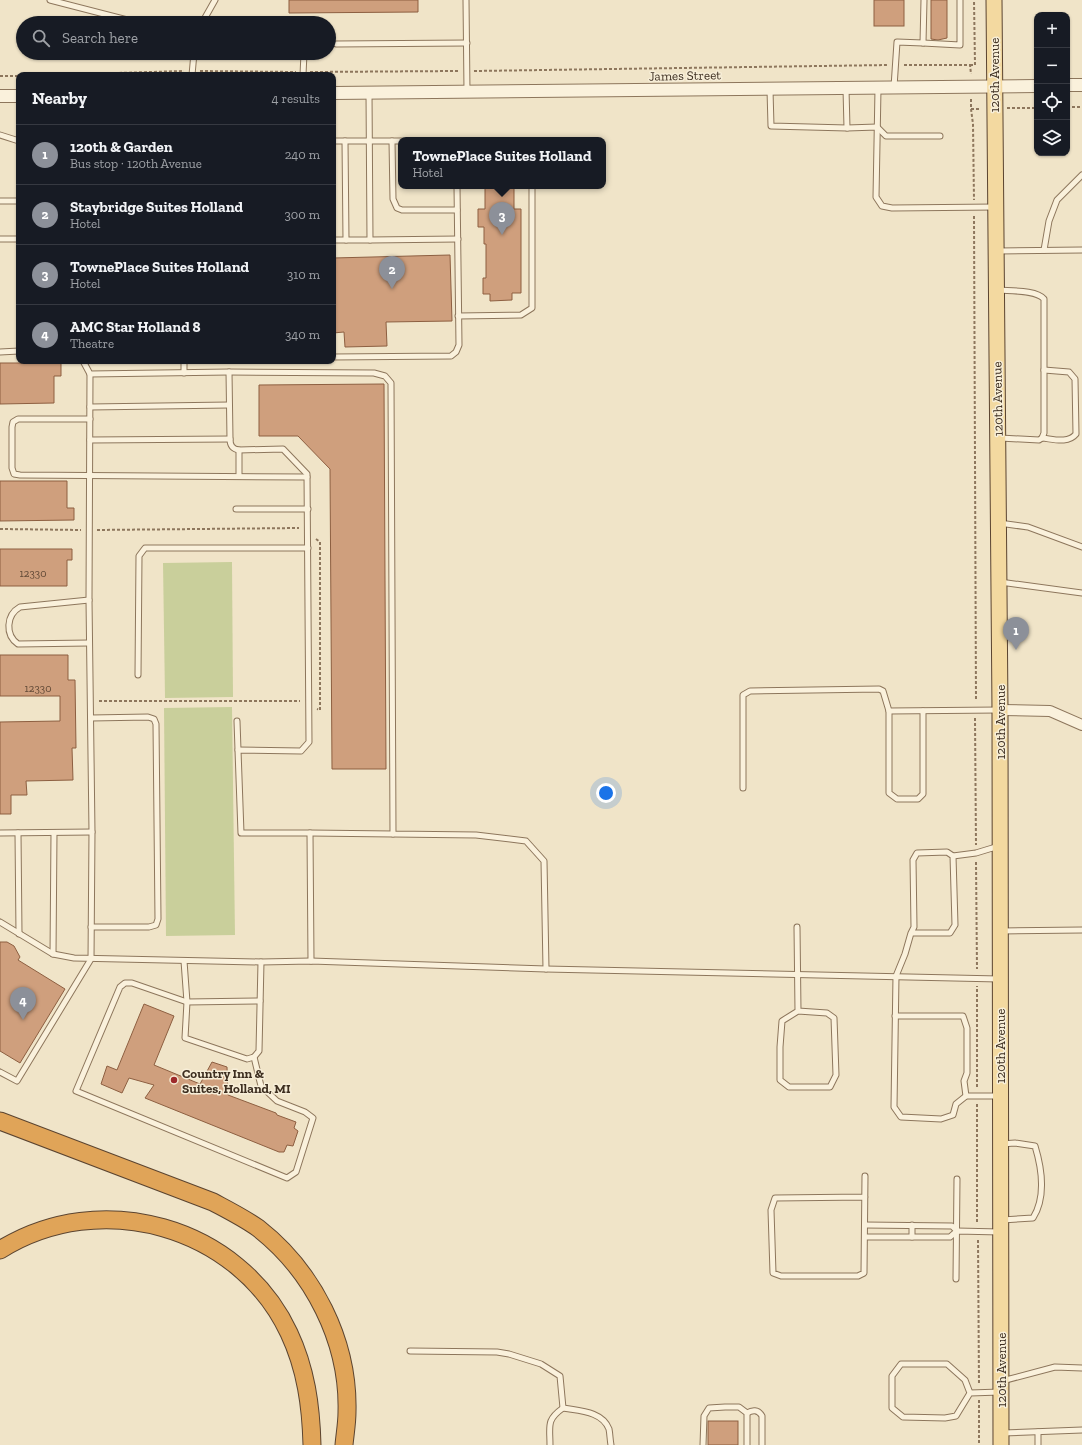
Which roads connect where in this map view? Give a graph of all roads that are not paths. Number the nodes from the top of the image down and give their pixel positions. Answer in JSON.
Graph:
{"nodes":[{"id":1,"x":50,"y":0,"type":"edge"},
{"id":2,"x":215,"y":0,"type":"edge"},
{"id":3,"x":466,"y":0,"type":"edge"},
{"id":4,"x":924,"y":0,"type":"edge"},
{"id":5,"x":960,"y":0,"type":"edge"},
{"id":6,"x":994,"y":0,"type":"edge"},
{"id":7,"x":112,"y":16,"type":"edge"},
{"id":8,"x":206,"y":16,"type":"edge"},
{"id":9,"x":467,"y":43,"type":"junction"},
{"id":10,"x":923,"y":43,"type":"junction"},
{"id":11,"x":336,"y":44,"type":"dead end"},
{"id":12,"x":193,"y":60,"type":"edge"},
{"id":13,"x":304,"y":60,"type":"edge"},
{"id":14,"x":192,"y":72,"type":"edge"},
{"id":15,"x":304,"y":72,"type":"edge"},
{"id":16,"x":1070,"y":85,"type":"edge"},
{"id":17,"x":1082,"y":85,"type":"edge"},
{"id":18,"x":994,"y":86,"type":"junction"},
{"id":19,"x":1034,"y":86,"type":"edge"},
{"id":20,"x":894,"y":87,"type":"junction"},
{"id":21,"x":846,"y":88,"type":"junction"},
{"id":22,"x":878,"y":88,"type":"junction"},
{"id":23,"x":770,"y":89,"type":"junction"},
{"id":24,"x":467,"y":92,"type":"junction"},
{"id":25,"x":336,"y":93,"type":"edge"},
{"id":26,"x":369,"y":93,"type":"junction"},
{"id":27,"x":0,"y":96,"type":"edge"},
{"id":28,"x":16,"y":96,"type":"edge"},
{"id":29,"x":877,"y":127,"type":"junction"},
{"id":30,"x":847,"y":128,"type":"junction"},
{"id":31,"x":0,"y":135,"type":"edge"},
{"id":32,"x":940,"y":136,"type":"dead end"},
{"id":33,"x":16,"y":140,"type":"edge"},
{"id":34,"x":336,"y":141,"type":"edge"},
{"id":35,"x":345,"y":141,"type":"junction"},
{"id":36,"x":368,"y":141,"type":"junction"},
{"id":37,"x":392,"y":141,"type":"junction"},
{"id":38,"x":398,"y":141,"type":"edge"},
{"id":39,"x":1082,"y":175,"type":"edge"},
{"id":40,"x":457,"y":189,"type":"edge"},
{"id":41,"x":532,"y":189,"type":"edge"},
{"id":42,"x":0,"y":201,"type":"edge"},
{"id":43,"x":16,"y":201,"type":"edge"},
{"id":44,"x":995,"y":208,"type":"junction"},
{"id":45,"x":457,"y":210,"type":"junction"},
{"id":46,"x":0,"y":239,"type":"edge"},
{"id":47,"x":16,"y":239,"type":"edge"},
{"id":48,"x":458,"y":239,"type":"junction"},
{"id":49,"x":336,"y":240,"type":"edge"},
{"id":50,"x":346,"y":240,"type":"junction"},
{"id":51,"x":370,"y":240,"type":"junction"},
{"id":52,"x":1044,"y":250,"type":"junction"},
{"id":53,"x":1082,"y":250,"type":"edge"},
{"id":54,"x":996,"y":251,"type":"junction"},
{"id":55,"x":996,"y":290,"type":"junction"},
{"id":56,"x":458,"y":316,"type":"junction"},
{"id":57,"x":16,"y":351,"type":"edge"},
{"id":58,"x":0,"y":352,"type":"edge"},
{"id":59,"x":336,"y":357,"type":"edge"},
{"id":60,"x":84,"y":364,"type":"edge"},
{"id":61,"x":184,"y":364,"type":"edge"},
{"id":62,"x":1044,"y":370,"type":"junction"},
{"id":63,"x":229,"y":372,"type":"junction"},
{"id":64,"x":184,"y":373,"type":"junction"},
{"id":65,"x":90,"y":374,"type":"junction"},
{"id":66,"x":229,"y":405,"type":"junction"},
{"id":67,"x":90,"y":407,"type":"junction"},
{"id":68,"x":90,"y":419,"type":"junction"},
{"id":69,"x":997,"y":438,"type":"junction"},
{"id":70,"x":1042,"y":438,"type":"junction"},
{"id":71,"x":230,"y":439,"type":"junction"},
{"id":72,"x":90,"y":440,"type":"junction"},
{"id":73,"x":239,"y":450,"type":"junction"},
{"id":74,"x":90,"y":475,"type":"junction"},
{"id":75,"x":239,"y":476,"type":"junction"},
{"id":76,"x":307,"y":477,"type":"junction"},
{"id":77,"x":236,"y":509,"type":"dead end"},
{"id":78,"x":308,"y":509,"type":"junction"},
{"id":79,"x":998,"y":523,"type":"junction"},
{"id":80,"x":1082,"y":547,"type":"edge"},
{"id":81,"x":308,"y":548,"type":"junction"},
{"id":82,"x":999,"y":582,"type":"junction"},
{"id":83,"x":1082,"y":593,"type":"edge"},
{"id":84,"x":89,"y":600,"type":"junction"},
{"id":85,"x":89,"y":643,"type":"junction"},
{"id":86,"x":138,"y":675,"type":"dead end"},
{"id":87,"x":1000,"y":710,"type":"junction"},
{"id":88,"x":889,"y":711,"type":"junction"},
{"id":89,"x":923,"y":711,"type":"junction"},
{"id":90,"x":91,"y":718,"type":"junction"},
{"id":91,"x":237,"y":721,"type":"dead end"},
{"id":92,"x":1082,"y":725,"type":"edge"},
{"id":93,"x":238,"y":750,"type":"junction"},
{"id":94,"x":743,"y":788,"type":"dead end"},
{"id":95,"x":92,"y":832,"type":"junction"},
{"id":96,"x":0,"y":833,"type":"edge"},
{"id":97,"x":18,"y":833,"type":"junction"},
{"id":98,"x":54,"y":833,"type":"junction"},
{"id":99,"x":310,"y":833,"type":"junction"},
{"id":100,"x":393,"y":834,"type":"junction"},
{"id":101,"x":1000,"y":846,"type":"junction"},
{"id":102,"x":953,"y":856,"type":"junction"},
{"id":103,"x":0,"y":922,"type":"edge"},
{"id":104,"x":92,"y":927,"type":"junction"},
{"id":105,"x":797,"y":927,"type":"dead end"},
{"id":106,"x":1082,"y":930,"type":"edge"},
{"id":107,"x":1000,"y":931,"type":"junction"},
{"id":108,"x":19,"y":934,"type":"junction"},
{"id":109,"x":911,"y":934,"type":"junction"},
{"id":110,"x":54,"y":954,"type":"junction"},
{"id":111,"x":91,"y":959,"type":"junction"},
{"id":112,"x":184,"y":961,"type":"junction"},
{"id":113,"x":311,"y":961,"type":"junction"},
{"id":114,"x":261,"y":962,"type":"junction"},
{"id":115,"x":546,"y":969,"type":"junction"},
{"id":116,"x":797,"y":974,"type":"junction"},
{"id":117,"x":896,"y":976,"type":"junction"},
{"id":118,"x":1000,"y":979,"type":"junction"},
{"id":119,"x":260,"y":1001,"type":"junction"},
{"id":120,"x":187,"y":1002,"type":"junction"},
{"id":121,"x":798,"y":1011,"type":"junction"},
{"id":122,"x":895,"y":1016,"type":"junction"},
{"id":123,"x":254,"y":1057,"type":"junction"},
{"id":124,"x":0,"y":1072,"type":"edge"},
{"id":125,"x":966,"y":1096,"type":"junction"},
{"id":126,"x":1000,"y":1096,"type":"junction"},
{"id":127,"x":0,"y":1121,"type":"edge"},
{"id":128,"x":1000,"y":1144,"type":"junction"},
{"id":129,"x":865,"y":1176,"type":"dead end"},
{"id":130,"x":957,"y":1179,"type":"dead end"},
{"id":131,"x":865,"y":1197,"type":"junction"},
{"id":132,"x":865,"y":1225,"type":"junction"},
{"id":133,"x":912,"y":1225,"type":"junction"},
{"id":134,"x":1001,"y":1226,"type":"junction"},
{"id":135,"x":957,"y":1231,"type":"junction"},
{"id":136,"x":865,"y":1237,"type":"junction"},
{"id":137,"x":912,"y":1237,"type":"junction"},
{"id":138,"x":0,"y":1250,"type":"edge"},
{"id":139,"x":956,"y":1279,"type":"dead end"},
{"id":140,"x":410,"y":1351,"type":"dead end"},
{"id":141,"x":1082,"y":1368,"type":"edge"},
{"id":142,"x":1001,"y":1387,"type":"junction"},
{"id":143,"x":970,"y":1393,"type":"junction"},
{"id":144,"x":563,"y":1408,"type":"junction"},
{"id":145,"x":747,"y":1413,"type":"junction"},
{"id":146,"x":1082,"y":1430,"type":"edge"},
{"id":147,"x":1038,"y":1432,"type":"junction"},
{"id":148,"x":1002,"y":1439,"type":"edge"},
{"id":149,"x":312,"y":1445,"type":"edge"},
{"id":150,"x":344,"y":1445,"type":"edge"},
{"id":151,"x":550,"y":1445,"type":"edge"},
{"id":152,"x":611,"y":1445,"type":"edge"},
{"id":153,"x":703,"y":1445,"type":"edge"},
{"id":154,"x":748,"y":1445,"type":"edge"},
{"id":155,"x":762,"y":1445,"type":"edge"},
{"id":156,"x":1038,"y":1445,"type":"edge"}],
"edges":[{"from":1,"to":7,"type":"lane"},
{"from":2,"to":8,"type":"lane"},
{"from":3,"to":9,"type":"lane"},
{"from":4,"to":10,"type":"lane"},
{"from":5,"to":10,"type":"lane"},
{"from":6,"to":18,"type":"main road","name":"120th Avenue"},
{"from":9,"to":11,"type":"lane"},
{"from":9,"to":24,"type":"lane"},
{"from":10,"to":20,"type":"lane"},
{"from":12,"to":14,"type":"lane"},
{"from":13,"to":15,"type":"lane"},
{"from":16,"to":17,"type":"street"},
{"from":18,"to":19,"type":"street","name":"James Street"},
{"from":18,"to":20,"type":"street","name":"James Street"},
{"from":18,"to":44,"type":"main road","name":"120th Avenue"},
{"from":20,"to":22,"type":"street","name":"James Street"},
{"from":21,"to":22,"type":"street","name":"James Street"},
{"from":21,"to":23,"type":"street","name":"James Street"},
{"from":21,"to":30,"type":"lane"},
{"from":22,"to":29,"type":"lane"},
{"from":23,"to":24,"type":"street","name":"James Street"},
{"from":23,"to":30,"type":"lane"},
{"from":24,"to":26,"type":"street","name":"James Street"},
{"from":25,"to":26,"type":"street","name":"James Street"},
{"from":26,"to":36,"type":"lane"},
{"from":27,"to":28,"type":"street"},
{"from":29,"to":30,"type":"lane"},
{"from":29,"to":32,"type":"lane"},
{"from":29,"to":44,"type":"lane"},
{"from":31,"to":33,"type":"lane"},
{"from":34,"to":35,"type":"lane"},
{"from":35,"to":36,"type":"lane"},
{"from":35,"to":50,"type":"lane"},
{"from":36,"to":37,"type":"lane"},
{"from":36,"to":51,"type":"lane"},
{"from":37,"to":38,"type":"lane"},
{"from":37,"to":45,"type":"lane"},
{"from":39,"to":52,"type":"lane"},
{"from":40,"to":45,"type":"lane"},
{"from":41,"to":56,"type":"lane"},
{"from":42,"to":43,"type":"lane"},
{"from":44,"to":54,"type":"main road","name":"120th Avenue"},
{"from":45,"to":48,"type":"lane"},
{"from":46,"to":47,"type":"lane"},
{"from":48,"to":51,"type":"lane"},
{"from":48,"to":56,"type":"lane"},
{"from":49,"to":50,"type":"lane"},
{"from":50,"to":51,"type":"lane"},
{"from":52,"to":53,"type":"lane"},
{"from":52,"to":54,"type":"lane"},
{"from":54,"to":55,"type":"main road","name":"120th Avenue"},
{"from":55,"to":62,"type":"lane"},
{"from":55,"to":69,"type":"main road","name":"120th Avenue"},
{"from":56,"to":59,"type":"lane"},
{"from":57,"to":58,"type":"lane"},
{"from":60,"to":65,"type":"lane"},
{"from":61,"to":64,"type":"lane"},
{"from":62,"to":70,"type":"lane"},
{"from":62,"to":70,"type":"lane"},
{"from":63,"to":64,"type":"lane"},
{"from":63,"to":66,"type":"lane"},
{"from":63,"to":100,"type":"lane"},
{"from":64,"to":65,"type":"lane"},
{"from":65,"to":67,"type":"lane"},
{"from":66,"to":67,"type":"lane"},
{"from":66,"to":71,"type":"lane"},
{"from":67,"to":68,"type":"lane"},
{"from":68,"to":72,"type":"lane"},
{"from":68,"to":74,"type":"lane"},
{"from":69,"to":70,"type":"lane"},
{"from":69,"to":79,"type":"main road","name":"120th Avenue"},
{"from":71,"to":72,"type":"lane"},
{"from":71,"to":73,"type":"lane"},
{"from":72,"to":74,"type":"lane"},
{"from":73,"to":75,"type":"lane"},
{"from":73,"to":76,"type":"lane"},
{"from":74,"to":75,"type":"lane"},
{"from":74,"to":84,"type":"lane"},
{"from":75,"to":76,"type":"lane"},
{"from":76,"to":78,"type":"lane"},
{"from":77,"to":78,"type":"lane"},
{"from":78,"to":81,"type":"lane"},
{"from":79,"to":80,"type":"lane"},
{"from":79,"to":82,"type":"main road","name":"120th Avenue"},
{"from":81,"to":86,"type":"lane"},
{"from":81,"to":93,"type":"lane"},
{"from":82,"to":83,"type":"lane"},
{"from":82,"to":87,"type":"main road","name":"120th Avenue"},
{"from":84,"to":85,"type":"lane"},
{"from":84,"to":85,"type":"lane"},
{"from":85,"to":90,"type":"lane"},
{"from":87,"to":89,"type":"lane"},
{"from":87,"to":92,"type":"street"},
{"from":87,"to":101,"type":"main road","name":"120th Avenue"},
{"from":88,"to":89,"type":"lane"},
{"from":88,"to":89,"type":"lane"},
{"from":88,"to":94,"type":"lane"},
{"from":90,"to":95,"type":"lane"},
{"from":90,"to":104,"type":"lane"},
{"from":91,"to":93,"type":"lane"},
{"from":93,"to":99,"type":"lane"},
{"from":95,"to":98,"type":"lane"},
{"from":95,"to":104,"type":"lane"},
{"from":96,"to":97,"type":"lane"},
{"from":97,"to":98,"type":"lane"},
{"from":97,"to":108,"type":"lane"},
{"from":98,"to":110,"type":"lane"},
{"from":99,"to":100,"type":"lane"},
{"from":99,"to":113,"type":"lane"},
{"from":100,"to":115,"type":"lane"},
{"from":101,"to":102,"type":"lane"},
{"from":101,"to":107,"type":"main road","name":"120th Avenue"},
{"from":102,"to":109,"type":"lane"},
{"from":102,"to":109,"type":"lane"},
{"from":103,"to":108,"type":"lane"},
{"from":104,"to":111,"type":"lane"},
{"from":105,"to":116,"type":"lane"},
{"from":106,"to":107,"type":"lane"},
{"from":107,"to":118,"type":"main road","name":"120th Avenue"},
{"from":108,"to":110,"type":"lane"},
{"from":109,"to":117,"type":"lane"},
{"from":110,"to":111,"type":"lane"},
{"from":111,"to":112,"type":"lane"},
{"from":111,"to":124,"type":"lane"},
{"from":112,"to":114,"type":"lane"},
{"from":112,"to":120,"type":"lane"},
{"from":113,"to":114,"type":"lane"},
{"from":113,"to":115,"type":"lane"},
{"from":114,"to":119,"type":"lane"},
{"from":115,"to":116,"type":"lane"},
{"from":116,"to":117,"type":"lane"},
{"from":116,"to":121,"type":"lane"},
{"from":117,"to":118,"type":"lane"},
{"from":117,"to":122,"type":"lane"},
{"from":118,"to":126,"type":"main road","name":"120th Avenue"},
{"from":119,"to":120,"type":"lane"},
{"from":119,"to":123,"type":"lane"},
{"from":120,"to":123,"type":"lane"},
{"from":120,"to":123,"type":"lane"},
{"from":121,"to":121,"type":"lane"},
{"from":122,"to":125,"type":"lane"},
{"from":122,"to":125,"type":"lane"},
{"from":125,"to":126,"type":"lane"},
{"from":126,"to":128,"type":"main road","name":"120th Avenue"},
{"from":127,"to":150,"type":"highway"},
{"from":128,"to":134,"type":"main road","name":"120th Avenue"},
{"from":128,"to":134,"type":"lane"},
{"from":129,"to":131,"type":"lane"},
{"from":130,"to":135,"type":"lane"},
{"from":131,"to":132,"type":"lane"},
{"from":131,"to":136,"type":"lane"},
{"from":132,"to":133,"type":"lane"},
{"from":132,"to":136,"type":"lane"},
{"from":133,"to":135,"type":"lane"},
{"from":133,"to":137,"type":"lane"},
{"from":134,"to":135,"type":"lane"},
{"from":134,"to":142,"type":"main road","name":"120th Avenue"},
{"from":135,"to":137,"type":"lane"},
{"from":135,"to":139,"type":"lane"},
{"from":136,"to":137,"type":"lane"},
{"from":138,"to":149,"type":"highway"},
{"from":140,"to":144,"type":"lane"},
{"from":141,"to":142,"type":"lane"},
{"from":142,"to":143,"type":"lane"},
{"from":142,"to":148,"type":"main road","name":"120th Avenue"},
{"from":143,"to":143,"type":"lane"},
{"from":144,"to":151,"type":"lane"},
{"from":144,"to":152,"type":"lane"},
{"from":145,"to":153,"type":"lane"},
{"from":145,"to":154,"type":"lane"},
{"from":145,"to":155,"type":"lane"},
{"from":146,"to":147,"type":"lane"},
{"from":147,"to":148,"type":"lane"},
{"from":147,"to":156,"type":"lane"}]}
